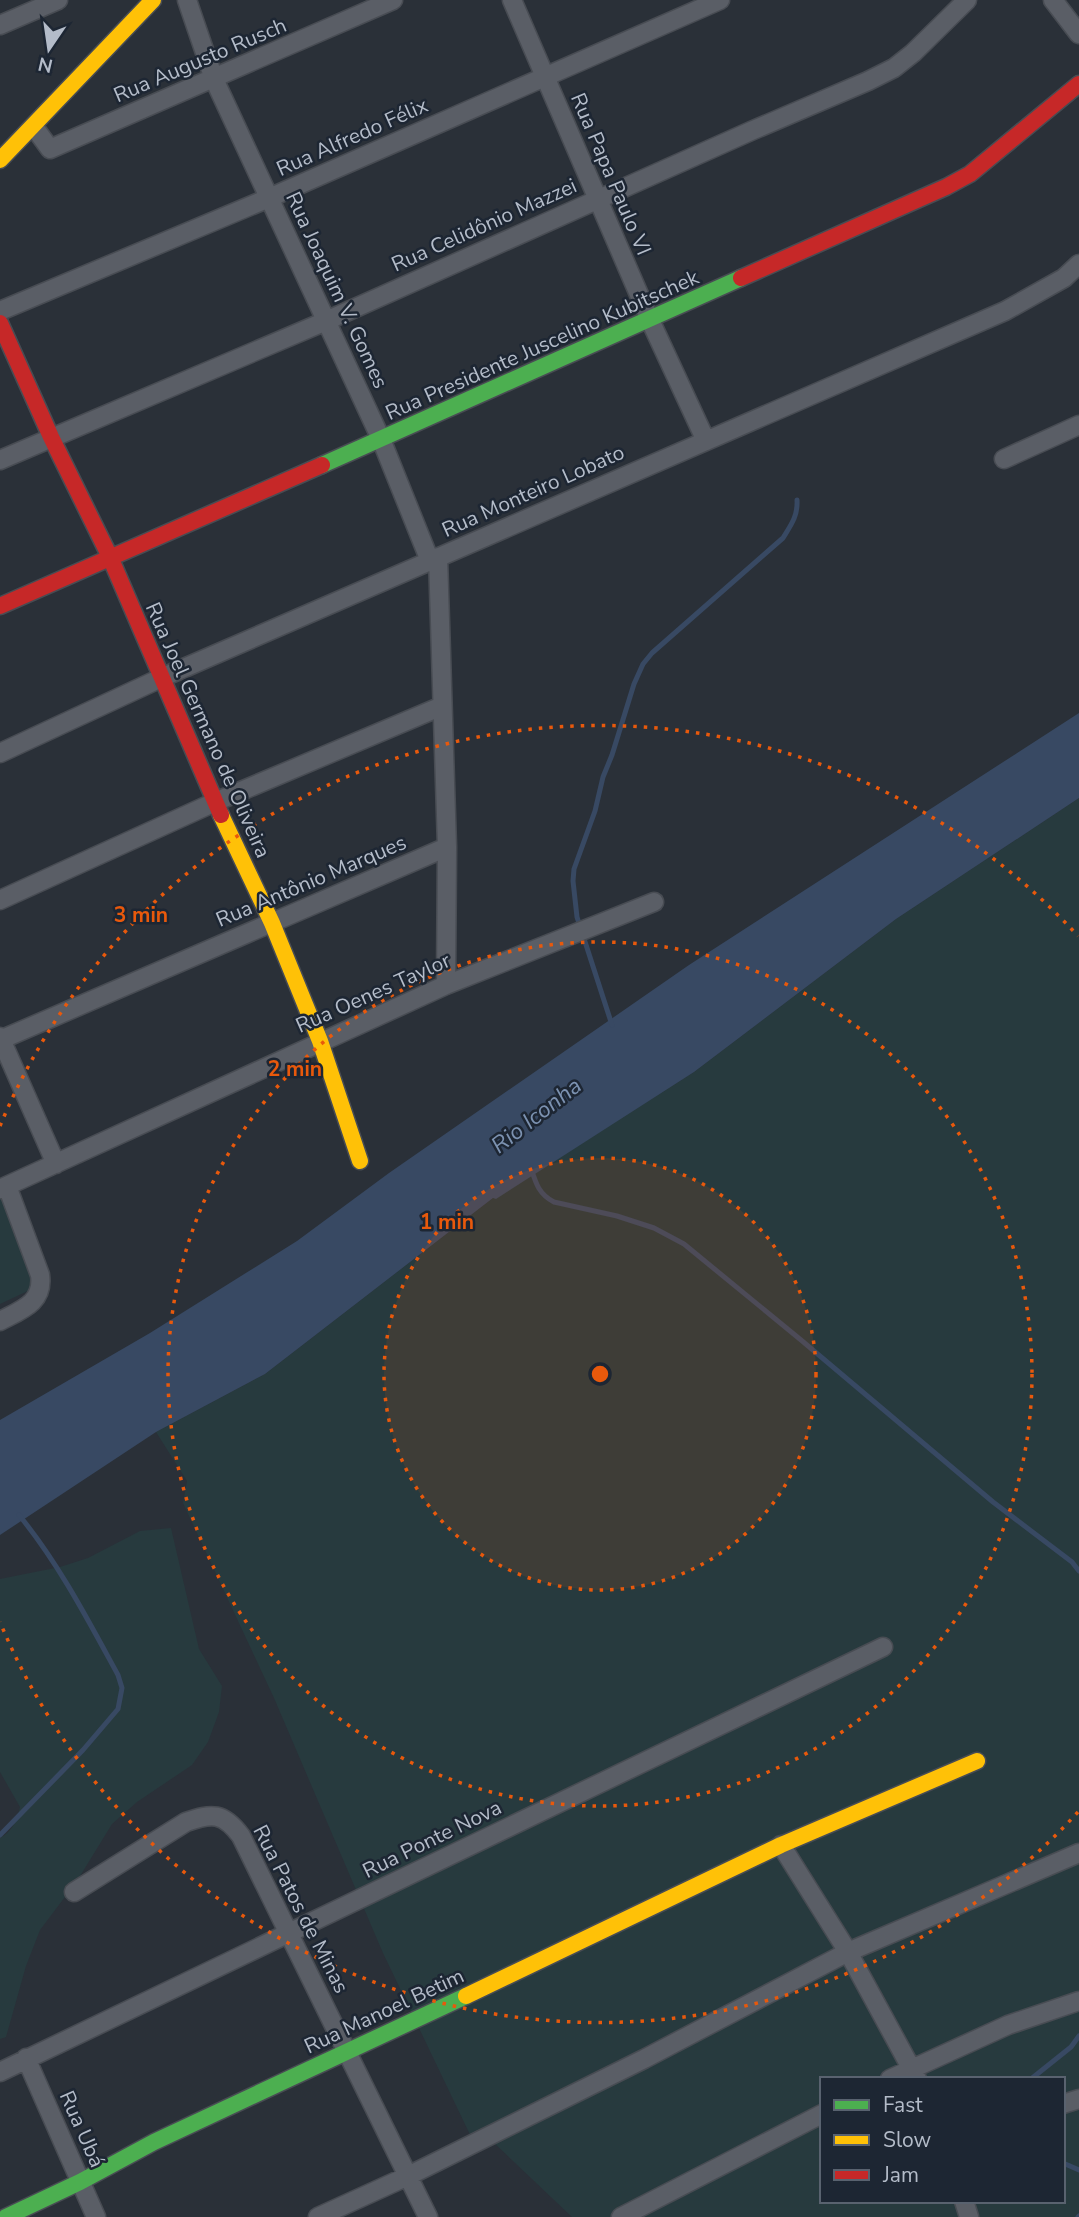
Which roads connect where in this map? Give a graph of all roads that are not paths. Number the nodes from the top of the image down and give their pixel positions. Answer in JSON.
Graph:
{"nodes":[{"id":1,"x":58,"y":0,"type":"edge"},
{"id":2,"x":153,"y":0,"type":"edge"},
{"id":3,"x":187,"y":0,"type":"edge"},
{"id":4,"x":393,"y":0,"type":"edge"},
{"id":5,"x":512,"y":0,"type":"edge"},
{"id":6,"x":720,"y":0,"type":"edge"},
{"id":7,"x":967,"y":0,"type":"edge"},
{"id":8,"x":1053,"y":0,"type":"edge"},
{"id":9,"x":0,"y":25,"type":"edge"},
{"id":10,"x":1079,"y":34,"type":"edge"},
{"id":11,"x":544,"y":76,"type":"junction"},
{"id":12,"x":214,"y":79,"type":"junction"},
{"id":13,"x":1079,"y":84,"type":"edge"},
{"id":14,"x":34,"y":127,"type":"junction"},
{"id":15,"x":0,"y":160,"type":"edge"},
{"id":16,"x":269,"y":198,"type":"junction"},
{"id":17,"x":598,"y":200,"type":"junction"},
{"id":18,"x":1079,"y":264,"type":"edge"},
{"id":19,"x":0,"y":311,"type":"edge"},
{"id":20,"x":650,"y":320,"type":"junction"},
{"id":21,"x":326,"y":321,"type":"junction"},
{"id":22,"x":0,"y":323,"type":"edge"},
{"id":23,"x":1079,"y":425,"type":"edge"},
{"id":24,"x":51,"y":438,"type":"junction"},
{"id":25,"x":381,"y":439,"type":"junction"},
{"id":26,"x":706,"y":441,"type":"junction"},
{"id":27,"x":1004,"y":459,"type":"dead end"},
{"id":28,"x":0,"y":460,"type":"edge"},
{"id":29,"x":110,"y":557,"type":"junction"},
{"id":30,"x":434,"y":559,"type":"junction"},
{"id":31,"x":0,"y":606,"type":"edge"},
{"id":32,"x":161,"y":678,"type":"junction"},
{"id":33,"x":442,"y":706,"type":"junction"},
{"id":34,"x":0,"y":753,"type":"edge"},
{"id":35,"x":215,"y":802,"type":"junction"},
{"id":36,"x":447,"y":847,"type":"junction"},
{"id":37,"x":0,"y":900,"type":"edge"},
{"id":38,"x":654,"y":902,"type":"dead end"},
{"id":39,"x":272,"y":923,"type":"junction"},
{"id":40,"x":446,"y":985,"type":"junction"},
{"id":41,"x":0,"y":1039,"type":"edge"},
{"id":42,"x":320,"y":1041,"type":"junction"},
{"id":43,"x":360,"y":1161,"type":"dead end"},
{"id":44,"x":56,"y":1164,"type":"junction"},
{"id":45,"x":4,"y":1187,"type":"edge"},
{"id":46,"x":0,"y":1321,"type":"edge"},
{"id":47,"x":883,"y":1647,"type":"dead end"},
{"id":48,"x":977,"y":1760,"type":"dead end"},
{"id":49,"x":781,"y":1845,"type":"junction"},
{"id":50,"x":1079,"y":1853,"type":"edge"},
{"id":51,"x":74,"y":1892,"type":"dead end"},
{"id":52,"x":289,"y":1933,"type":"junction"},
{"id":53,"x":848,"y":1952,"type":"junction"},
{"id":54,"x":1079,"y":2001,"type":"edge"},
{"id":55,"x":346,"y":2053,"type":"junction"},
{"id":56,"x":26,"y":2059,"type":"junction"},
{"id":57,"x":0,"y":2072,"type":"edge"},
{"id":58,"x":915,"y":2073,"type":"edge"},
{"id":59,"x":820,"y":2116,"type":"edge"},
{"id":60,"x":408,"y":2176,"type":"junction"},
{"id":61,"x":80,"y":2182,"type":"junction"},
{"id":62,"x":6,"y":2217,"type":"edge"},
{"id":63,"x":96,"y":2217,"type":"edge"},
{"id":64,"x":318,"y":2217,"type":"edge"},
{"id":65,"x":428,"y":2217,"type":"edge"},
{"id":66,"x":621,"y":2217,"type":"edge"}],
"edges":[{"from":1,"to":9,"type":"street"},
{"from":2,"to":14,"type":"street"},
{"from":3,"to":12,"type":"street","name":"Rua Joaquim V. Gomes"},
{"from":4,"to":12,"type":"street","name":"Rua Augusto Rusch"},
{"from":5,"to":11,"type":"street","name":"Rua Papa Paulo VI"},
{"from":6,"to":11,"type":"street","name":"Rua Alfredo Félix"},
{"from":7,"to":17,"type":"street","name":"Rua Celidônio Mazzei"},
{"from":8,"to":10,"type":"street"},
{"from":11,"to":16,"type":"street","name":"Rua Alfredo Félix"},
{"from":11,"to":17,"type":"street","name":"Rua Papa Paulo VI"},
{"from":12,"to":14,"type":"street","name":"Rua Augusto Rusch"},
{"from":12,"to":16,"type":"street","name":"Rua Joaquim V. Gomes"},
{"from":13,"to":20,"type":"street","name":"Rua Presidente Juscelino Kubitschek"},
{"from":14,"to":15,"type":"street"},
{"from":16,"to":19,"type":"street","name":"Rua Alfredo Félix"},
{"from":16,"to":21,"type":"street","name":"Rua Joaquim V. Gomes"},
{"from":17,"to":20,"type":"street","name":"Rua Papa Paulo VI"},
{"from":17,"to":21,"type":"street","name":"Rua Celidônio Mazzei"},
{"from":18,"to":26,"type":"street","name":"Rua Monteiro Lobato"},
{"from":20,"to":25,"type":"street","name":"Rua Presidente Juscelino Kubitschek"},
{"from":20,"to":26,"type":"street","name":"Rua Papa Paulo VI"},
{"from":21,"to":24,"type":"street","name":"Rua Celidônio Mazzei"},
{"from":21,"to":25,"type":"street","name":"Rua Joaquim V. Gomes"},
{"from":22,"to":24,"type":"street","name":"Rua Joel Germano de Oliveira"},
{"from":23,"to":27,"type":"street"},
{"from":24,"to":28,"type":"street","name":"Rua Celidônio Mazzei"},
{"from":24,"to":29,"type":"street","name":"Rua Joel Germano de Oliveira"},
{"from":25,"to":29,"type":"street","name":"Rua Presidente Juscelino Kubitschek"},
{"from":25,"to":30,"type":"street","name":"Rua Joaquim V. Gomes"},
{"from":26,"to":30,"type":"street","name":"Rua Monteiro Lobato"},
{"from":29,"to":31,"type":"street","name":"Rua Presidente Juscelino Kubitschek"},
{"from":29,"to":32,"type":"street","name":"Rua Joel Germano de Oliveira"},
{"from":30,"to":32,"type":"street","name":"Rua Monteiro Lobato"},
{"from":30,"to":33,"type":"street","name":"Rua Joaquim V. Gomes"},
{"from":32,"to":34,"type":"street","name":"Rua Monteiro Lobato"},
{"from":32,"to":35,"type":"street","name":"Rua Joel Germano de Oliveira"},
{"from":33,"to":35,"type":"street"},
{"from":33,"to":36,"type":"street","name":"Rua Joaquim V. Gomes"},
{"from":35,"to":37,"type":"street"},
{"from":35,"to":39,"type":"street","name":"Rua Joel Germano de Oliveira"},
{"from":36,"to":39,"type":"street","name":"Rua Antônio Marques"},
{"from":36,"to":40,"type":"street","name":"Rua Joaquim V. Gomes"},
{"from":38,"to":40,"type":"street","name":"Rua Oenes Taylor"},
{"from":39,"to":41,"type":"street","name":"Rua Antônio Marques"},
{"from":39,"to":42,"type":"street","name":"Rua Joel Germano de Oliveira"},
{"from":40,"to":42,"type":"street","name":"Rua Oenes Taylor"},
{"from":41,"to":44,"type":"street"},
{"from":42,"to":43,"type":"street","name":"Rua Joel Germano de Oliveira"},
{"from":42,"to":44,"type":"street","name":"Rua Oenes Taylor"},
{"from":44,"to":45,"type":"street","name":"Rua Oenes Taylor"},
{"from":45,"to":46,"type":"street"},
{"from":47,"to":52,"type":"street","name":"Rua Ponte Nova"},
{"from":48,"to":49,"type":"street","name":"Rua Manoel Betim"},
{"from":49,"to":53,"type":"street"},
{"from":49,"to":55,"type":"street","name":"Rua Manoel Betim"},
{"from":50,"to":53,"type":"street"},
{"from":51,"to":52,"type":"street","name":"Rua Patos de Minas"},
{"from":52,"to":55,"type":"street","name":"Rua Patos de Minas"},
{"from":52,"to":56,"type":"street","name":"Rua Ponte Nova"},
{"from":53,"to":58,"type":"street"},
{"from":53,"to":60,"type":"street"},
{"from":54,"to":58,"type":"street"},
{"from":55,"to":60,"type":"street","name":"Rua Patos de Minas"},
{"from":55,"to":61,"type":"street","name":"Rua Manoel Betim"},
{"from":56,"to":57,"type":"street","name":"Rua Ponte Nova"},
{"from":56,"to":61,"type":"street","name":"Rua Ubá"},
{"from":59,"to":66,"type":"street"},
{"from":60,"to":64,"type":"street"},
{"from":60,"to":65,"type":"street","name":"Rua Patos de Minas"},
{"from":61,"to":62,"type":"street","name":"Rua Manoel Betim"},
{"from":61,"to":63,"type":"street","name":"Rua Ubá"}]}
